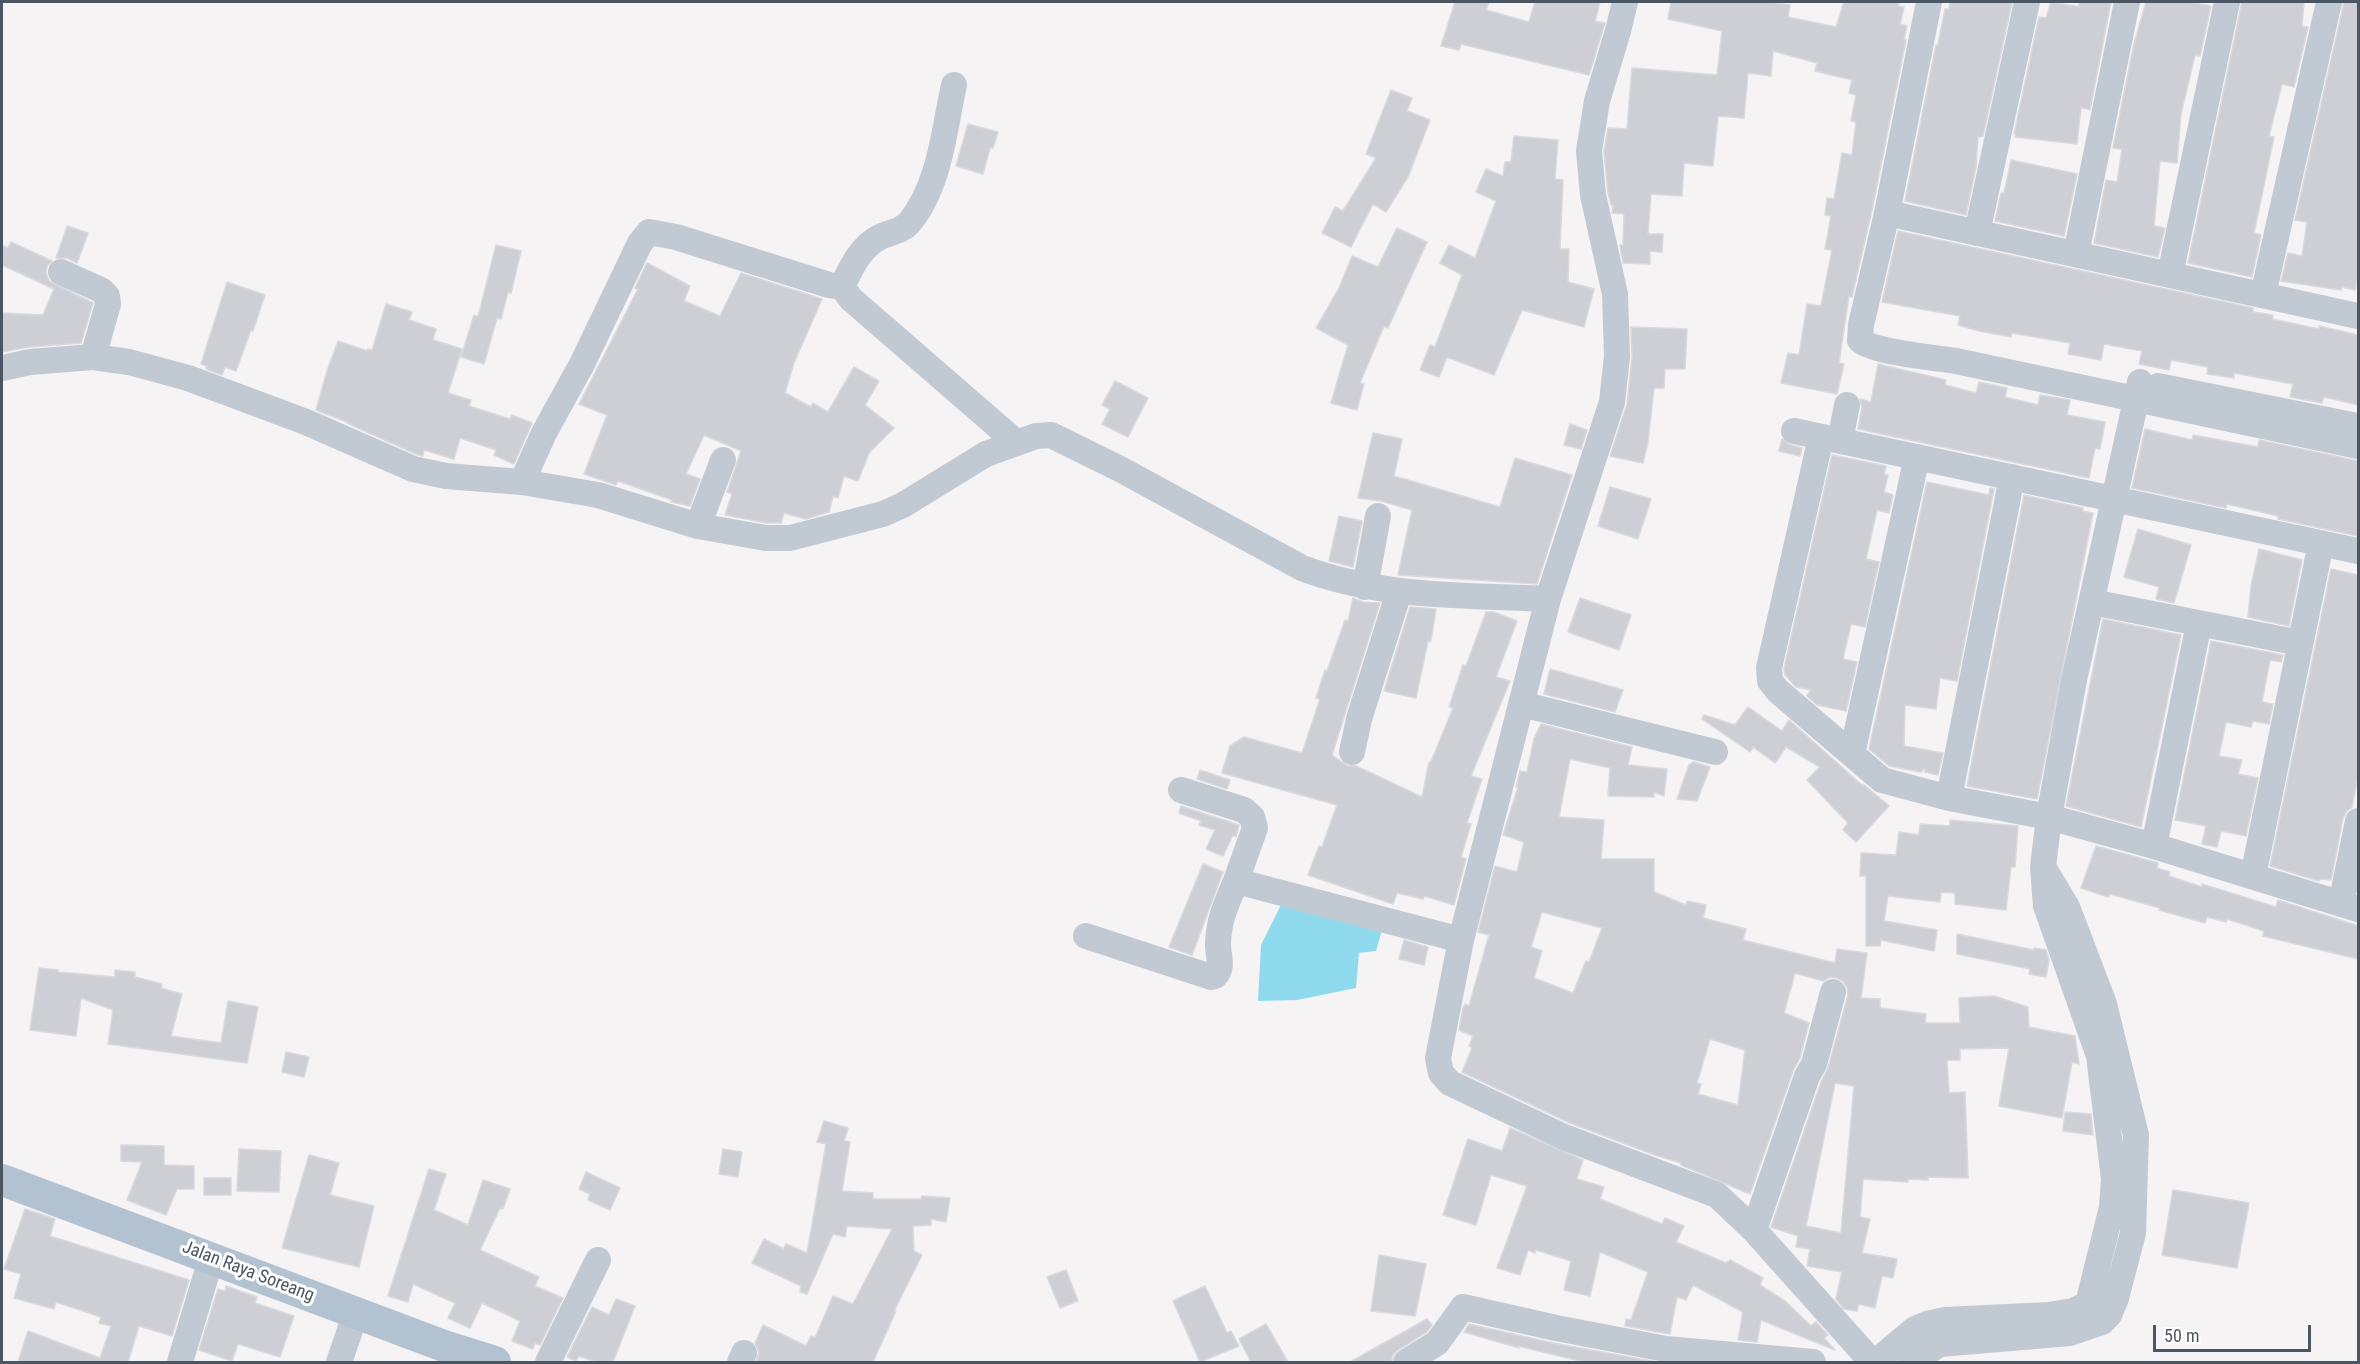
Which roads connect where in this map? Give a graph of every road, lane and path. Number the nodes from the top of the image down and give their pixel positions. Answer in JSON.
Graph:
{"nodes":[{"id":1,"x":1625,"y":2,"type":"edge"},
{"id":2,"x":1929,"y":2,"type":"edge"},
{"id":3,"x":2027,"y":2,"type":"edge"},
{"id":4,"x":2127,"y":2,"type":"edge"},
{"id":5,"x":2227,"y":2,"type":"edge"},
{"id":6,"x":2329,"y":2,"type":"edge"},
{"id":7,"x":954,"y":84,"type":"dead end"},
{"id":8,"x":1887,"y":213,"type":"junction"},
{"id":9,"x":1977,"y":232,"type":"junction"},
{"id":10,"x":2076,"y":254,"type":"junction"},
{"id":11,"x":61,"y":272,"type":"dead end"},
{"id":12,"x":2170,"y":275,"type":"junction"},
{"id":13,"x":842,"y":287,"type":"junction"},
{"id":14,"x":2263,"y":295,"type":"junction"},
{"id":15,"x":2358,"y":315,"type":"edge"},
{"id":16,"x":93,"y":357,"type":"junction"},
{"id":17,"x":2,"y":368,"type":"edge"},
{"id":18,"x":2138,"y":391,"type":"junction"},
{"id":19,"x":1846,"y":405,"type":"dead end"},
{"id":20,"x":2358,"y":426,"type":"edge"},
{"id":21,"x":1794,"y":431,"type":"dead end"},
{"id":22,"x":1830,"y":439,"type":"junction"},
{"id":23,"x":1017,"y":443,"type":"junction"},
{"id":24,"x":2358,"y":446,"type":"edge"},
{"id":25,"x":1917,"y":457,"type":"junction"},
{"id":26,"x":723,"y":460,"type":"dead end"},
{"id":27,"x":2012,"y":477,"type":"junction"},
{"id":28,"x":522,"y":482,"type":"junction"},
{"id":29,"x":2115,"y":499,"type":"junction"},
{"id":30,"x":1378,"y":516,"type":"dead end"},
{"id":31,"x":698,"y":526,"type":"junction"},
{"id":32,"x":2321,"y":543,"type":"junction"},
{"id":33,"x":2358,"y":551,"type":"edge"},
{"id":34,"x":1365,"y":587,"type":"junction"},
{"id":35,"x":1399,"y":592,"type":"junction"},
{"id":36,"x":1548,"y":599,"type":"junction"},
{"id":37,"x":2092,"y":602,"type":"junction"},
{"id":38,"x":2199,"y":623,"type":"junction"},
{"id":39,"x":2300,"y":643,"type":"junction"},
{"id":40,"x":1521,"y":704,"type":"junction"},
{"id":41,"x":1352,"y":752,"type":"dead end"},
{"id":42,"x":1715,"y":752,"type":"dead end"},
{"id":43,"x":1852,"y":754,"type":"junction"},
{"id":44,"x":1181,"y":790,"type":"dead end"},
{"id":45,"x":1949,"y":798,"type":"junction"},
{"id":46,"x":2049,"y":817,"type":"junction"},
{"id":47,"x":2358,"y":821,"type":"edge"},
{"id":48,"x":2154,"y":846,"type":"junction"},
{"id":49,"x":2253,"y":876,"type":"junction"},
{"id":50,"x":1236,"y":881,"type":"junction"},
{"id":51,"x":2350,"y":906,"type":"edge"},
{"id":52,"x":1086,"y":936,"type":"dead end"},
{"id":53,"x":1461,"y":940,"type":"junction"},
{"id":54,"x":1833,"y":992,"type":"dead end"},
{"id":55,"x":2125,"y":1175,"type":"junction"},
{"id":56,"x":2,"y":1180,"type":"edge"},
{"id":57,"x":1754,"y":1230,"type":"junction"},
{"id":58,"x":211,"y":1258,"type":"junction"},
{"id":59,"x":598,"y":1260,"type":"dead end"},
{"id":60,"x":356,"y":1313,"type":"junction"},
{"id":61,"x":442,"y":1354,"type":"edge"},
{"id":62,"x":180,"y":1362,"type":"edge"},
{"id":63,"x":339,"y":1362,"type":"edge"},
{"id":64,"x":495,"y":1362,"type":"edge"},
{"id":65,"x":548,"y":1362,"type":"edge"},
{"id":66,"x":1406,"y":1362,"type":"edge"},
{"id":67,"x":1813,"y":1362,"type":"edge"},
{"id":68,"x":1872,"y":1362,"type":"edge"},
{"id":69,"x":1881,"y":1362,"type":"edge"},
{"id":70,"x":1911,"y":1362,"type":"edge"}],
"edges":[{"from":1,"to":36,"type":"street"},
{"from":2,"to":8,"type":"street"},
{"from":3,"to":9,"type":"street"},
{"from":4,"to":10,"type":"street"},
{"from":5,"to":12,"type":"street"},
{"from":6,"to":14,"type":"street"},
{"from":7,"to":13,"type":"street"},
{"from":8,"to":9,"type":"street"},
{"from":8,"to":18,"type":"street"},
{"from":9,"to":10,"type":"street"},
{"from":10,"to":12,"type":"street"},
{"from":11,"to":16,"type":"street"},
{"from":12,"to":14,"type":"street"},
{"from":13,"to":23,"type":"street"},
{"from":13,"to":28,"type":"street"},
{"from":14,"to":15,"type":"street"},
{"from":16,"to":17,"type":"street"},
{"from":16,"to":28,"type":"street"},
{"from":18,"to":20,"type":"street"},
{"from":18,"to":24,"type":"street"},
{"from":18,"to":29,"type":"street"},
{"from":19,"to":22,"type":"street"},
{"from":21,"to":22,"type":"street"},
{"from":22,"to":25,"type":"street"},
{"from":22,"to":43,"type":"street"},
{"from":23,"to":31,"type":"street"},
{"from":23,"to":34,"type":"street"},
{"from":25,"to":27,"type":"street"},
{"from":25,"to":43,"type":"street"},
{"from":26,"to":31,"type":"street"},
{"from":27,"to":29,"type":"street"},
{"from":27,"to":45,"type":"street"},
{"from":28,"to":31,"type":"street"},
{"from":29,"to":32,"type":"street"},
{"from":29,"to":37,"type":"street"},
{"from":30,"to":34,"type":"street"},
{"from":32,"to":33,"type":"street"},
{"from":32,"to":39,"type":"street"},
{"from":34,"to":35,"type":"street"},
{"from":35,"to":36,"type":"street"},
{"from":35,"to":41,"type":"street"},
{"from":36,"to":40,"type":"street"},
{"from":37,"to":38,"type":"street"},
{"from":37,"to":46,"type":"street"},
{"from":38,"to":39,"type":"street"},
{"from":38,"to":48,"type":"street"},
{"from":39,"to":49,"type":"street"},
{"from":40,"to":42,"type":"street"},
{"from":40,"to":53,"type":"street"},
{"from":43,"to":45,"type":"street"},
{"from":44,"to":50,"type":"street"},
{"from":45,"to":46,"type":"street"},
{"from":46,"to":48,"type":"street"},
{"from":46,"to":55,"type":"street"},
{"from":47,"to":51,"type":"street"},
{"from":48,"to":49,"type":"street"},
{"from":49,"to":51,"type":"street"},
{"from":50,"to":52,"type":"street"},
{"from":50,"to":53,"type":"street"},
{"from":53,"to":57,"type":"street"},
{"from":54,"to":57,"type":"street"},
{"from":55,"to":69,"type":"street"},
{"from":55,"to":70,"type":"street"},
{"from":56,"to":58,"type":"main road","name":"Jalan Raya Soreang"},
{"from":57,"to":68,"type":"street"},
{"from":58,"to":60,"type":"main road","name":"Jalan Raya Soreang"},
{"from":58,"to":62,"type":"street"},
{"from":59,"to":65,"type":"street"},
{"from":60,"to":61,"type":"main road","name":"Jalan Raya Soreang"},
{"from":60,"to":63,"type":"street"},
{"from":61,"to":64,"type":"main road","name":"Jalan Raya Soreang"},
{"from":66,"to":67,"type":"street"}]}
